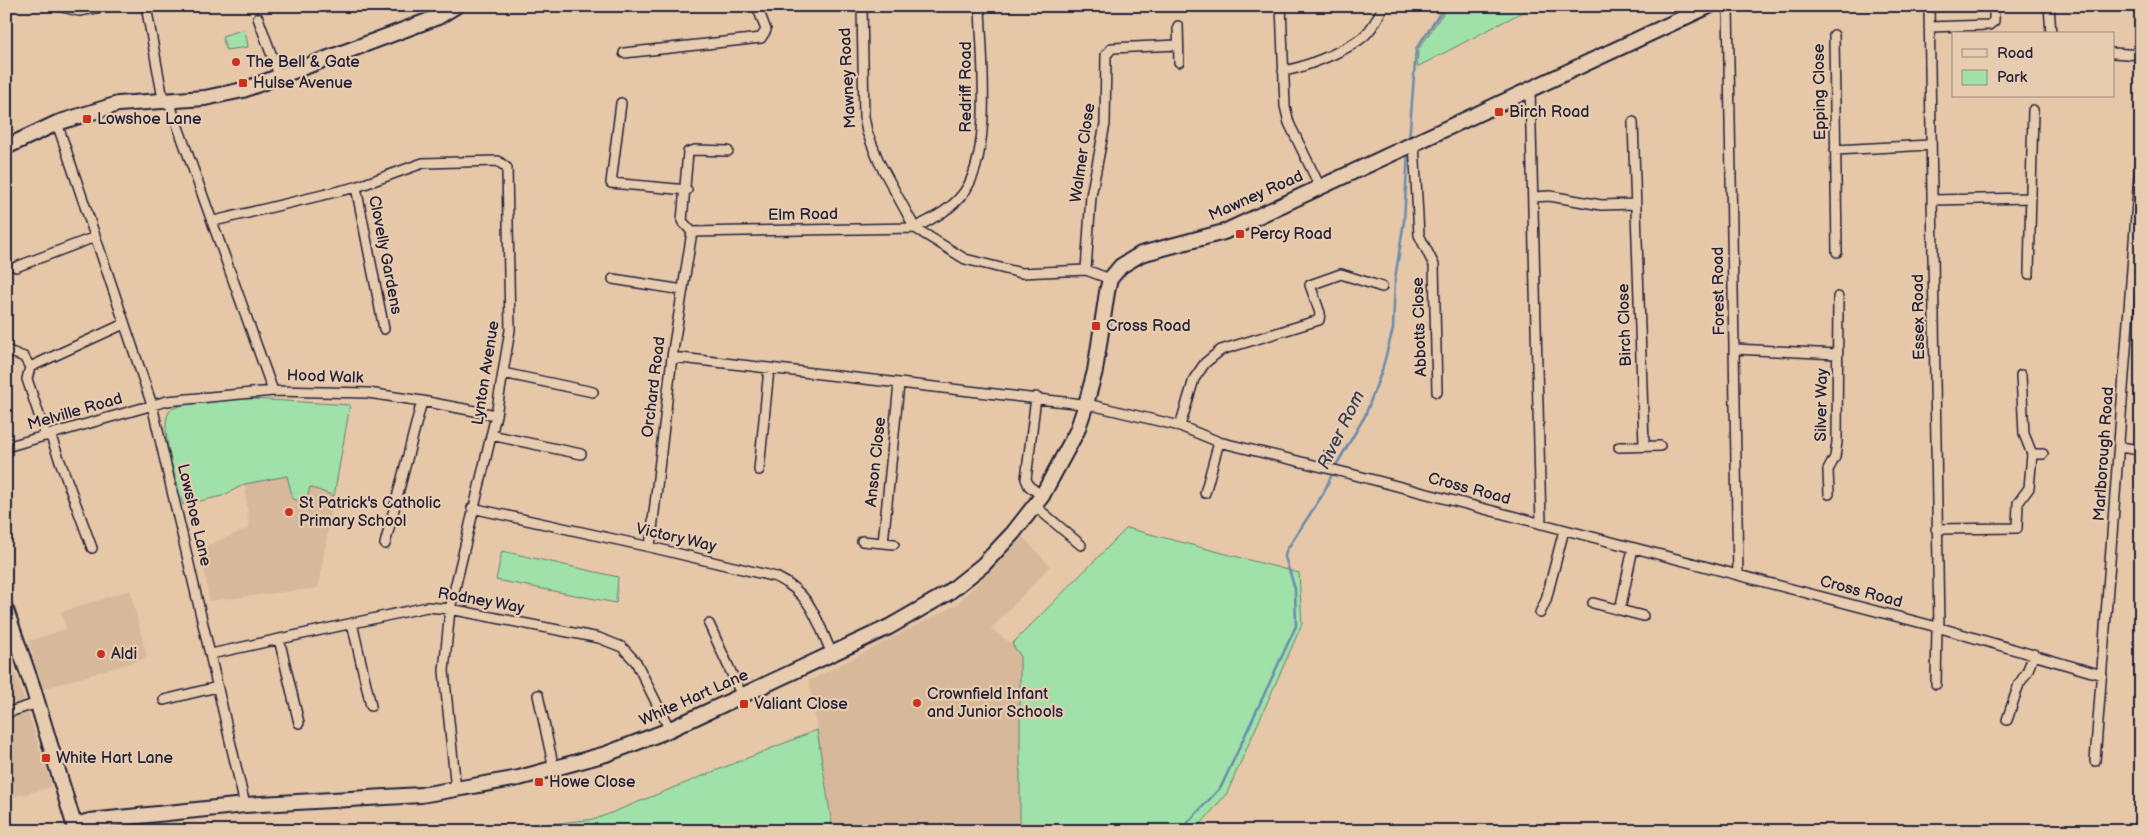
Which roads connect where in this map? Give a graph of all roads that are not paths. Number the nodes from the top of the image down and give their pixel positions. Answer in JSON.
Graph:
{"nodes":[{"id":1,"x":58,"y":6,"type":"edge"},
{"id":2,"x":107,"y":6,"type":"edge"},
{"id":3,"x":146,"y":6,"type":"edge"},
{"id":4,"x":456,"y":6,"type":"edge"},
{"id":5,"x":757,"y":6,"type":"edge"},
{"id":6,"x":862,"y":6,"type":"edge"},
{"id":7,"x":980,"y":6,"type":"edge"},
{"id":8,"x":1282,"y":6,"type":"edge"},
{"id":9,"x":1383,"y":6,"type":"edge"},
{"id":10,"x":1709,"y":6,"type":"edge"},
{"id":11,"x":1728,"y":6,"type":"edge"},
{"id":12,"x":1929,"y":6,"type":"edge"},
{"id":13,"x":1994,"y":6,"type":"edge"},
{"id":14,"x":2049,"y":6,"type":"edge"},
{"id":15,"x":258,"y":18,"type":"dead end"},
{"id":16,"x":1178,"y":26,"type":"dead end"},
{"id":17,"x":1929,"y":27,"type":"junction"},
{"id":18,"x":2051,"y":32,"type":"edge"},
{"id":19,"x":1834,"y":35,"type":"dead end"},
{"id":20,"x":1178,"y":45,"type":"junction"},
{"id":21,"x":624,"y":53,"type":"dead end"},
{"id":22,"x":2114,"y":54,"type":"edge"},
{"id":23,"x":2141,"y":55,"type":"edge"},
{"id":24,"x":1180,"y":62,"type":"dead end"},
{"id":25,"x":1283,"y":71,"type":"junction"},
{"id":26,"x":280,"y":78,"type":"junction"},
{"id":27,"x":1530,"y":90,"type":"junction"},
{"id":28,"x":166,"y":99,"type":"junction"},
{"id":29,"x":621,"y":103,"type":"dead end"},
{"id":30,"x":2033,"y":110,"type":"dead end"},
{"id":31,"x":58,"y":122,"type":"junction"},
{"id":32,"x":1633,"y":122,"type":"dead end"},
{"id":33,"x":1930,"y":145,"type":"junction"},
{"id":34,"x":1409,"y":146,"type":"junction"},
{"id":35,"x":6,"y":147,"type":"edge"},
{"id":36,"x":2141,"y":149,"type":"edge"},
{"id":37,"x":1836,"y":150,"type":"junction"},
{"id":38,"x":728,"y":151,"type":"dead end"},
{"id":39,"x":2140,"y":158,"type":"edge"},
{"id":40,"x":356,"y":187,"type":"junction"},
{"id":41,"x":1320,"y":187,"type":"junction"},
{"id":42,"x":687,"y":190,"type":"junction"},
{"id":43,"x":1533,"y":196,"type":"junction"},
{"id":44,"x":2030,"y":198,"type":"junction"},
{"id":45,"x":1932,"y":200,"type":"junction"},
{"id":46,"x":1635,"y":204,"type":"junction"},
{"id":47,"x":214,"y":221,"type":"junction"},
{"id":48,"x":915,"y":228,"type":"junction"},
{"id":49,"x":692,"y":232,"type":"junction"},
{"id":50,"x":95,"y":237,"type":"junction"},
{"id":51,"x":1837,"y":252,"type":"dead end"},
{"id":52,"x":16,"y":267,"type":"dead end"},
{"id":53,"x":2137,"y":267,"type":"edge"},
{"id":54,"x":1086,"y":270,"type":"junction"},
{"id":55,"x":2029,"y":274,"type":"dead end"},
{"id":56,"x":613,"y":279,"type":"dead end"},
{"id":57,"x":1110,"y":279,"type":"junction"},
{"id":58,"x":1382,"y":287,"type":"dead end"},
{"id":59,"x":682,"y":290,"type":"junction"},
{"id":60,"x":1838,"y":297,"type":"dead end"},
{"id":61,"x":124,"y":324,"type":"junction"},
{"id":62,"x":384,"y":328,"type":"dead end"},
{"id":63,"x":1735,"y":349,"type":"junction"},
{"id":64,"x":6,"y":350,"type":"edge"},
{"id":65,"x":1837,"y":354,"type":"junction"},
{"id":66,"x":672,"y":357,"type":"junction"},
{"id":67,"x":30,"y":367,"type":"junction"},
{"id":68,"x":769,"y":370,"type":"junction"},
{"id":69,"x":503,"y":373,"type":"junction"},
{"id":70,"x":2021,"y":375,"type":"dead end"},
{"id":71,"x":898,"y":384,"type":"junction"},
{"id":72,"x":273,"y":391,"type":"junction"},
{"id":73,"x":593,"y":392,"type":"dead end"},
{"id":74,"x":1437,"y":392,"type":"dead end"},
{"id":75,"x":1036,"y":397,"type":"junction"},
{"id":76,"x":422,"y":400,"type":"junction"},
{"id":77,"x":1086,"y":404,"type":"junction"},
{"id":78,"x":152,"y":405,"type":"junction"},
{"id":79,"x":496,"y":415,"type":"junction"},
{"id":80,"x":1180,"y":426,"type":"junction"},
{"id":81,"x":48,"y":435,"type":"junction"},
{"id":82,"x":491,"y":435,"type":"junction"},
{"id":83,"x":1219,"y":442,"type":"junction"},
{"id":84,"x":1644,"y":445,"type":"junction"},
{"id":85,"x":1660,"y":446,"type":"dead end"},
{"id":86,"x":6,"y":447,"type":"edge"},
{"id":87,"x":1619,"y":447,"type":"dead end"},
{"id":88,"x":2119,"y":447,"type":"junction"},
{"id":89,"x":2141,"y":450,"type":"edge"},
{"id":90,"x":581,"y":454,"type":"dead end"},
{"id":91,"x":2032,"y":454,"type":"junction"},
{"id":92,"x":2043,"y":454,"type":"dead end"},
{"id":93,"x":760,"y":470,"type":"dead end"},
{"id":94,"x":1204,"y":492,"type":"dead end"},
{"id":95,"x":1829,"y":494,"type":"dead end"},
{"id":96,"x":1039,"y":501,"type":"junction"},
{"id":97,"x":472,"y":508,"type":"junction"},
{"id":98,"x":1541,"y":524,"type":"junction"},
{"id":99,"x":1936,"y":529,"type":"junction"},
{"id":100,"x":1564,"y":530,"type":"junction"},
{"id":101,"x":862,"y":542,"type":"dead end"},
{"id":102,"x":883,"y":543,"type":"junction"},
{"id":103,"x":385,"y":544,"type":"dead end"},
{"id":104,"x":894,"y":544,"type":"dead end"},
{"id":105,"x":1081,"y":545,"type":"dead end"},
{"id":106,"x":650,"y":547,"type":"junction"},
{"id":107,"x":92,"y":548,"type":"dead end"},
{"id":108,"x":1633,"y":548,"type":"junction"},
{"id":109,"x":1738,"y":575,"type":"junction"},
{"id":110,"x":1593,"y":603,"type":"dead end"},
{"id":111,"x":450,"y":609,"type":"junction"},
{"id":112,"x":6,"y":610,"type":"edge"},
{"id":113,"x":1620,"y":610,"type":"junction"},
{"id":114,"x":1540,"y":613,"type":"dead end"},
{"id":115,"x":1644,"y":616,"type":"dead end"},
{"id":116,"x":352,"y":624,"type":"junction"},
{"id":117,"x":709,"y":624,"type":"dead end"},
{"id":118,"x":1938,"y":628,"type":"junction"},
{"id":119,"x":280,"y":639,"type":"junction"},
{"id":120,"x":211,"y":654,"type":"junction"},
{"id":121,"x":832,"y":654,"type":"junction"},
{"id":122,"x":2034,"y":654,"type":"junction"},
{"id":123,"x":2102,"y":675,"type":"junction"},
{"id":124,"x":1936,"y":684,"type":"dead end"},
{"id":125,"x":217,"y":687,"type":"junction"},
{"id":126,"x":538,"y":695,"type":"dead end"},
{"id":127,"x":742,"y":696,"type":"junction"},
{"id":128,"x":164,"y":700,"type":"dead end"},
{"id":129,"x":38,"y":703,"type":"junction"},
{"id":130,"x":370,"y":706,"type":"dead end"},
{"id":131,"x":6,"y":713,"type":"edge"},
{"id":132,"x":2007,"y":720,"type":"dead end"},
{"id":133,"x":299,"y":724,"type":"dead end"},
{"id":134,"x":670,"y":730,"type":"junction"},
{"id":135,"x":2096,"y":761,"type":"dead end"},
{"id":136,"x":554,"y":769,"type":"junction"},
{"id":137,"x":456,"y":790,"type":"junction"},
{"id":138,"x":245,"y":805,"type":"junction"},
{"id":139,"x":76,"y":828,"type":"edge"}],
"edges":[{"from":1,"to":2,"type":"street"},
{"from":3,"to":28,"type":"street"},
{"from":4,"to":26,"type":"street"},
{"from":5,"to":21,"type":"street"},
{"from":6,"to":48,"type":"street","name":"Mawney Road"},
{"from":7,"to":48,"type":"street","name":"Redriff Road"},
{"from":8,"to":25,"type":"street"},
{"from":9,"to":25,"type":"street"},
{"from":10,"to":27,"type":"street","name":"Mawney Road"},
{"from":11,"to":63,"type":"street","name":"Forest Road"},
{"from":12,"to":17,"type":"street","name":"Essex Road"},
{"from":13,"to":17,"type":"street"},
{"from":14,"to":18,"type":"street"},
{"from":15,"to":26,"type":"street"},
{"from":16,"to":20,"type":"street"},
{"from":17,"to":33,"type":"street","name":"Essex Road"},
{"from":19,"to":37,"type":"street","name":"Epping Close"},
{"from":20,"to":24,"type":"street"},
{"from":20,"to":54,"type":"street","name":"Walmer Close"},
{"from":22,"to":23,"type":"street"},
{"from":25,"to":41,"type":"street"},
{"from":26,"to":28,"type":"street"},
{"from":27,"to":34,"type":"street","name":"Mawney Road"},
{"from":27,"to":43,"type":"street"},
{"from":28,"to":31,"type":"street"},
{"from":28,"to":47,"type":"street"},
{"from":29,"to":42,"type":"street"},
{"from":30,"to":44,"type":"street"},
{"from":31,"to":35,"type":"street"},
{"from":31,"to":50,"type":"street","name":"Lowshoe Lane"},
{"from":32,"to":46,"type":"street","name":"Birch Close"},
{"from":33,"to":37,"type":"street","name":"Epping Close"},
{"from":33,"to":45,"type":"street","name":"Essex Road"},
{"from":34,"to":41,"type":"street","name":"Mawney Road"},
{"from":34,"to":74,"type":"street","name":"Abbotts Close"},
{"from":36,"to":39,"type":"street","name":"Marlborough Road"},
{"from":37,"to":51,"type":"street","name":"Epping Close"},
{"from":38,"to":42,"type":"street"},
{"from":39,"to":53,"type":"street","name":"Marlborough Road"},
{"from":40,"to":47,"type":"street","name":"Lynton Avenue"},
{"from":40,"to":62,"type":"street","name":"Clovelly Gardens"},
{"from":40,"to":69,"type":"street","name":"Lynton Avenue"},
{"from":41,"to":57,"type":"street","name":"Mawney Road"},
{"from":42,"to":49,"type":"street"},
{"from":43,"to":46,"type":"street"},
{"from":43,"to":98,"type":"street"},
{"from":44,"to":45,"type":"street"},
{"from":44,"to":55,"type":"street"},
{"from":45,"to":99,"type":"street","name":"Essex Road"},
{"from":46,"to":84,"type":"street","name":"Birch Close"},
{"from":47,"to":72,"type":"street"},
{"from":48,"to":49,"type":"street","name":"Elm Road"},
{"from":48,"to":54,"type":"street","name":"Mawney Road"},
{"from":49,"to":59,"type":"street","name":"Orchard Road"},
{"from":50,"to":52,"type":"street"},
{"from":50,"to":61,"type":"street","name":"Lowshoe Lane"},
{"from":53,"to":88,"type":"street","name":"Marlborough Road"},
{"from":54,"to":57,"type":"street","name":"Mawney Road"},
{"from":56,"to":59,"type":"street"},
{"from":57,"to":77,"type":"street","name":"White Hart Lane"},
{"from":58,"to":80,"type":"street"},
{"from":59,"to":66,"type":"street","name":"Orchard Road"},
{"from":60,"to":65,"type":"street","name":"Silver Way"},
{"from":61,"to":67,"type":"street"},
{"from":61,"to":78,"type":"street","name":"Lowshoe Lane"},
{"from":63,"to":65,"type":"street","name":"Silver Way"},
{"from":63,"to":109,"type":"street","name":"Forest Road"},
{"from":64,"to":67,"type":"street"},
{"from":65,"to":95,"type":"street","name":"Silver Way"},
{"from":66,"to":68,"type":"street","name":"Cross Road"},
{"from":66,"to":106,"type":"street","name":"Orchard Road"},
{"from":67,"to":81,"type":"street"},
{"from":68,"to":71,"type":"street","name":"Cross Road"},
{"from":68,"to":93,"type":"street"},
{"from":69,"to":73,"type":"street"},
{"from":69,"to":79,"type":"street","name":"Lynton Avenue"},
{"from":70,"to":91,"type":"street"},
{"from":71,"to":75,"type":"street","name":"Cross Road"},
{"from":71,"to":102,"type":"street","name":"Anson Close"},
{"from":72,"to":76,"type":"street","name":"Hood Walk"},
{"from":72,"to":78,"type":"street","name":"Hood Walk"},
{"from":75,"to":77,"type":"street","name":"Cross Road"},
{"from":75,"to":96,"type":"street"},
{"from":76,"to":79,"type":"street","name":"Hood Walk"},
{"from":76,"to":103,"type":"street"},
{"from":77,"to":80,"type":"street","name":"Cross Road"},
{"from":77,"to":96,"type":"street","name":"White Hart Lane"},
{"from":78,"to":81,"type":"street","name":"Melville Road"},
{"from":78,"to":120,"type":"street","name":"Lowshoe Lane"},
{"from":79,"to":82,"type":"street","name":"Lynton Avenue"},
{"from":80,"to":83,"type":"street","name":"Cross Road"},
{"from":81,"to":86,"type":"street","name":"Melville Road"},
{"from":81,"to":107,"type":"street"},
{"from":82,"to":90,"type":"street"},
{"from":82,"to":97,"type":"street","name":"Lynton Avenue"},
{"from":83,"to":94,"type":"street"},
{"from":83,"to":98,"type":"street","name":"Cross Road"},
{"from":84,"to":85,"type":"street"},
{"from":84,"to":87,"type":"street"},
{"from":88,"to":89,"type":"street"},
{"from":88,"to":123,"type":"street","name":"Marlborough Road"},
{"from":91,"to":92,"type":"street"},
{"from":91,"to":99,"type":"street"},
{"from":96,"to":105,"type":"street"},
{"from":96,"to":121,"type":"street","name":"White Hart Lane"},
{"from":97,"to":106,"type":"street","name":"Victory Way"},
{"from":97,"to":111,"type":"street","name":"Lynton Avenue"},
{"from":98,"to":100,"type":"street","name":"Cross Road"},
{"from":99,"to":118,"type":"street","name":"Essex Road"},
{"from":100,"to":108,"type":"street","name":"Cross Road"},
{"from":100,"to":114,"type":"street"},
{"from":101,"to":102,"type":"street"},
{"from":102,"to":104,"type":"street"},
{"from":106,"to":121,"type":"street","name":"Victory Way"},
{"from":108,"to":109,"type":"street","name":"Cross Road"},
{"from":108,"to":113,"type":"street"},
{"from":109,"to":118,"type":"street","name":"Cross Road"},
{"from":110,"to":113,"type":"street"},
{"from":111,"to":116,"type":"street","name":"Rodney Way"},
{"from":111,"to":134,"type":"street","name":"Rodney Way"},
{"from":111,"to":137,"type":"street","name":"Lynton Avenue"},
{"from":112,"to":129,"type":"street"},
{"from":113,"to":115,"type":"street"},
{"from":116,"to":119,"type":"street","name":"Rodney Way"},
{"from":116,"to":130,"type":"street"},
{"from":117,"to":127,"type":"street"},
{"from":118,"to":122,"type":"street","name":"Cross Road"},
{"from":118,"to":124,"type":"street","name":"Essex Road"},
{"from":119,"to":120,"type":"street","name":"Rodney Way"},
{"from":119,"to":133,"type":"street"},
{"from":120,"to":125,"type":"street","name":"Lowshoe Lane"},
{"from":121,"to":127,"type":"street","name":"White Hart Lane"},
{"from":122,"to":123,"type":"street","name":"Cross Road"},
{"from":122,"to":132,"type":"street"},
{"from":123,"to":135,"type":"street","name":"Marlborough Road"},
{"from":125,"to":128,"type":"street"},
{"from":125,"to":138,"type":"street","name":"Lowshoe Lane"},
{"from":126,"to":136,"type":"street"},
{"from":127,"to":134,"type":"street","name":"White Hart Lane"},
{"from":129,"to":131,"type":"street"},
{"from":129,"to":139,"type":"street"},
{"from":134,"to":136,"type":"street","name":"White Hart Lane"},
{"from":136,"to":137,"type":"street","name":"White Hart Lane"},
{"from":137,"to":138,"type":"street","name":"White Hart Lane"},
{"from":138,"to":139,"type":"street","name":"White Hart Lane"}]}
